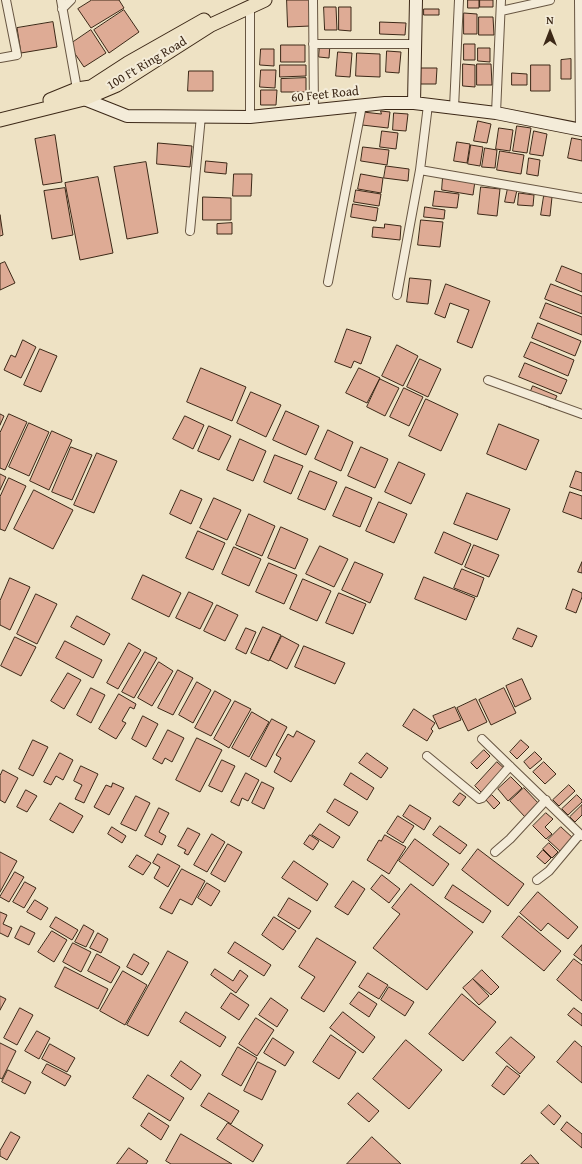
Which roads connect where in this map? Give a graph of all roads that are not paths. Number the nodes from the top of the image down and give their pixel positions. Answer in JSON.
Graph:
{"nodes":[{"id":1,"x":6,"y":0,"type":"edge"},
{"id":2,"x":60,"y":0,"type":"edge"},
{"id":3,"x":71,"y":0,"type":"edge"},
{"id":4,"x":265,"y":0,"type":"edge"},
{"id":5,"x":313,"y":0,"type":"edge"},
{"id":6,"x":416,"y":0,"type":"edge"},
{"id":7,"x":458,"y":0,"type":"edge"},
{"id":8,"x":501,"y":0,"type":"edge"},
{"id":9,"x":550,"y":0,"type":"edge"},
{"id":10,"x":579,"y":0,"type":"edge"},
{"id":11,"x":247,"y":3,"type":"edge"},
{"id":12,"x":62,"y":10,"type":"junction"},
{"id":13,"x":501,"y":11,"type":"junction"},
{"id":14,"x":313,"y":44,"type":"junction"},
{"id":15,"x":415,"y":44,"type":"junction"},
{"id":16,"x":0,"y":58,"type":"edge"},
{"id":17,"x":80,"y":94,"type":"junction"},
{"id":18,"x":414,"y":102,"type":"junction"},
{"id":19,"x":362,"y":105,"type":"junction"},
{"id":20,"x":428,"y":105,"type":"junction"},
{"id":21,"x":454,"y":108,"type":"junction"},
{"id":22,"x":314,"y":110,"type":"junction"},
{"id":23,"x":0,"y":113,"type":"edge"},
{"id":24,"x":496,"y":113,"type":"junction"},
{"id":25,"x":201,"y":116,"type":"junction"},
{"id":26,"x":250,"y":117,"type":"junction"},
{"id":27,"x":0,"y":120,"type":"edge"},
{"id":28,"x":581,"y":130,"type":"edge"},
{"id":29,"x":420,"y":170,"type":"junction"},
{"id":30,"x":582,"y":198,"type":"edge"},
{"id":31,"x":190,"y":231,"type":"dead end"},
{"id":32,"x":328,"y":282,"type":"dead end"},
{"id":33,"x":397,"y":295,"type":"dead end"},
{"id":34,"x":488,"y":380,"type":"dead end"},
{"id":35,"x":582,"y":414,"type":"edge"},
{"id":36,"x":482,"y":739,"type":"dead end"},
{"id":37,"x":427,"y":756,"type":"dead end"},
{"id":38,"x":510,"y":766,"type":"junction"},
{"id":39,"x":546,"y":800,"type":"junction"},
{"id":40,"x":581,"y":835,"type":"edge"},
{"id":41,"x":495,"y":852,"type":"dead end"},
{"id":42,"x":537,"y":880,"type":"dead end"}],
"edges":[{"from":1,"to":16,"type":"street"},
{"from":2,"to":12,"type":"street"},
{"from":3,"to":12,"type":"street"},
{"from":4,"to":11,"type":"main road"},
{"from":5,"to":14,"type":"street"},
{"from":6,"to":15,"type":"street"},
{"from":7,"to":21,"type":"street"},
{"from":8,"to":13,"type":"street"},
{"from":9,"to":13,"type":"street"},
{"from":10,"to":28,"type":"street"},
{"from":11,"to":17,"type":"main road","name":"100 Ft Ring Road"},
{"from":11,"to":26,"type":"street"},
{"from":12,"to":17,"type":"street"},
{"from":13,"to":24,"type":"street"},
{"from":14,"to":15,"type":"street"},
{"from":14,"to":22,"type":"street"},
{"from":15,"to":18,"type":"street"},
{"from":17,"to":23,"type":"main road","name":"100 Ft Ring Road"},
{"from":17,"to":25,"type":"street","name":"60 Feet Road"},
{"from":17,"to":27,"type":"main road"},
{"from":18,"to":19,"type":"street","name":"60 Feet Road"},
{"from":18,"to":20,"type":"street","name":"60 Feet Road"},
{"from":19,"to":22,"type":"street","name":"60 Feet Road"},
{"from":19,"to":32,"type":"street"},
{"from":20,"to":21,"type":"street","name":"60 Feet Road"},
{"from":20,"to":29,"type":"street"},
{"from":21,"to":24,"type":"street","name":"60 Feet Road"},
{"from":22,"to":26,"type":"street","name":"60 Feet Road"},
{"from":24,"to":28,"type":"street","name":"60 Feet Road"},
{"from":25,"to":26,"type":"street","name":"60 Feet Road"},
{"from":25,"to":31,"type":"street"},
{"from":29,"to":30,"type":"street"},
{"from":29,"to":33,"type":"street"},
{"from":34,"to":35,"type":"street"},
{"from":36,"to":38,"type":"street"},
{"from":37,"to":38,"type":"street"},
{"from":38,"to":39,"type":"street"},
{"from":39,"to":40,"type":"street"},
{"from":39,"to":41,"type":"street"},
{"from":40,"to":42,"type":"street"}]}
